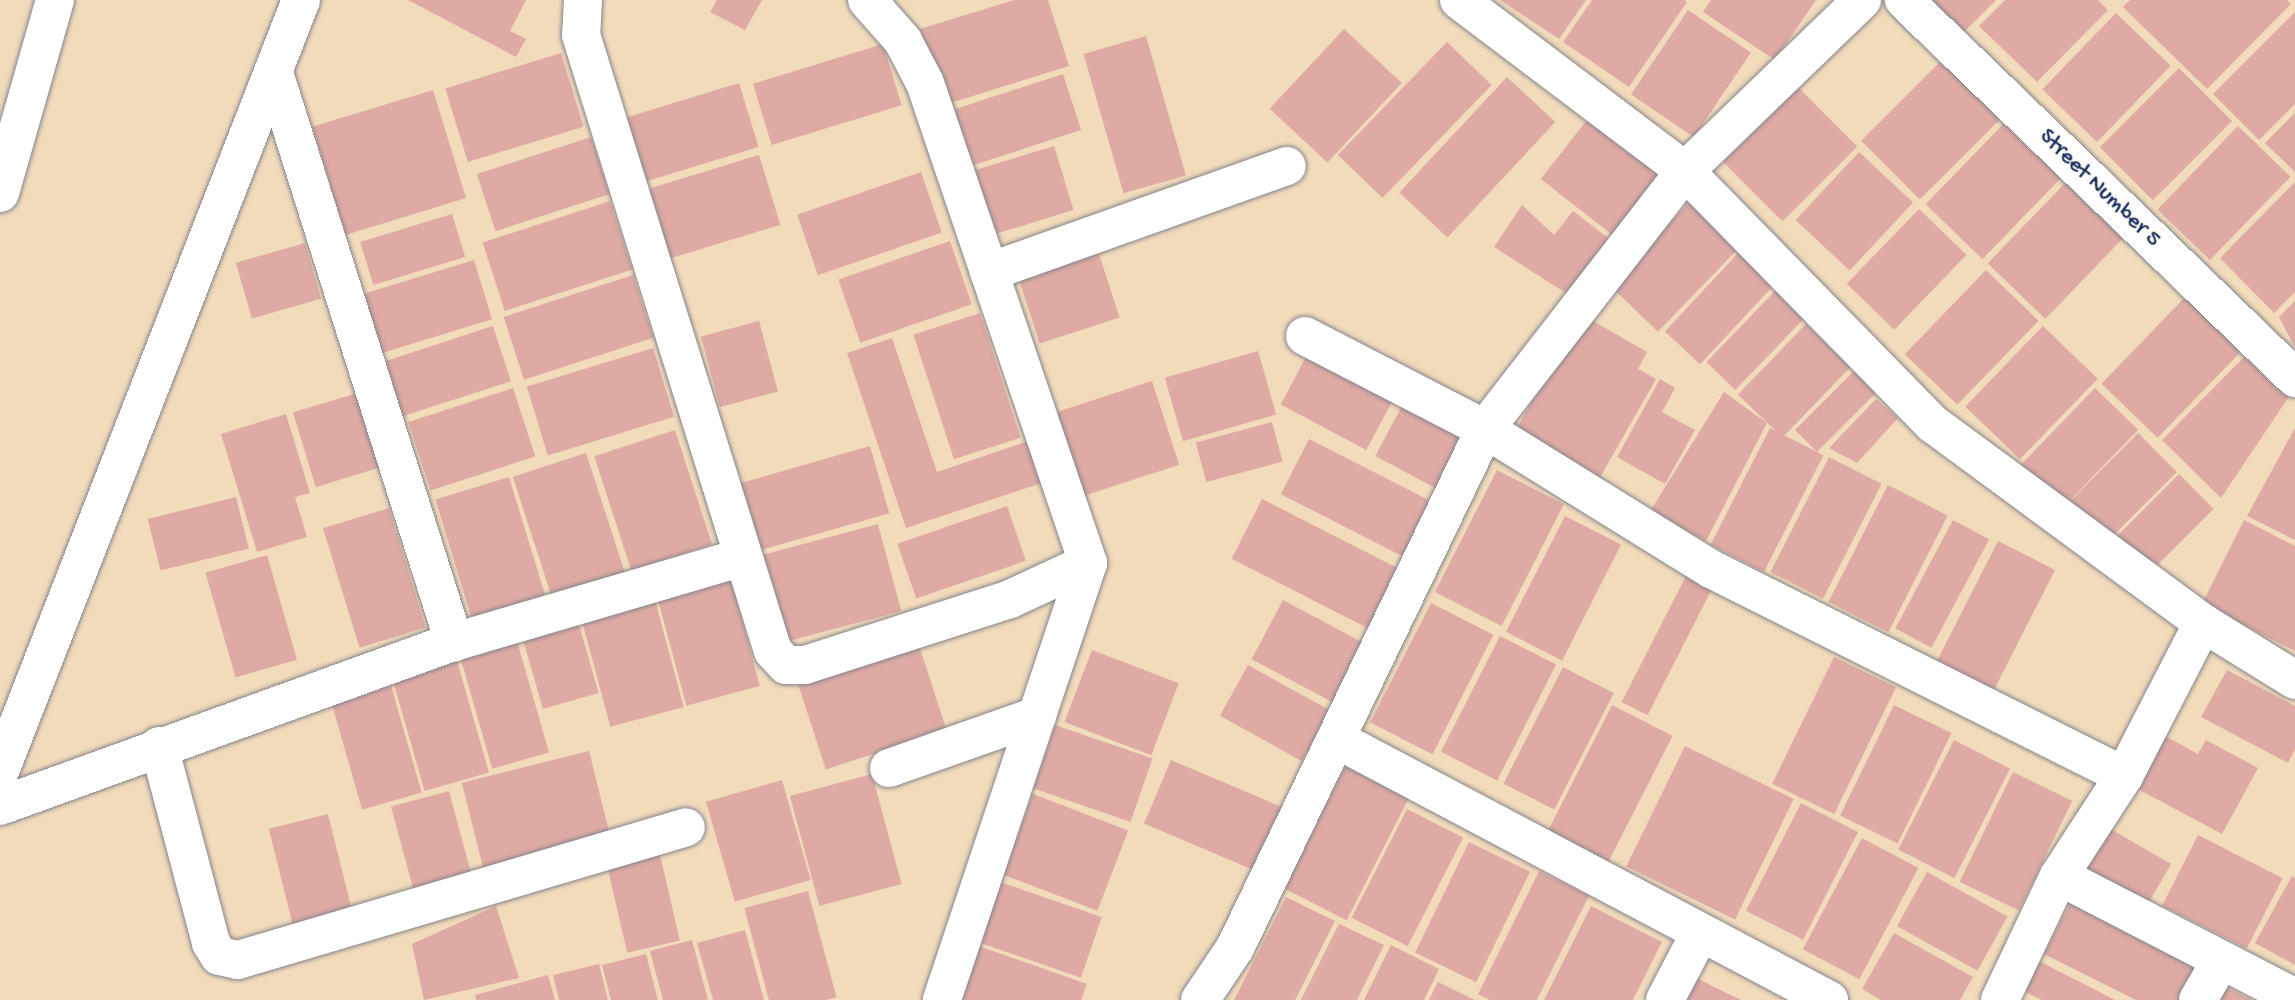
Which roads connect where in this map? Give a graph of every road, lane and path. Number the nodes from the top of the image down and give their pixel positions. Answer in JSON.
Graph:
{"nodes":[{"id":1,"x":55,"y":0,"type":"edge"},
{"id":2,"x":301,"y":0,"type":"edge"},
{"id":3,"x":583,"y":0,"type":"edge"},
{"id":4,"x":867,"y":0,"type":"edge"},
{"id":5,"x":1459,"y":0,"type":"edge"},
{"id":6,"x":1862,"y":0,"type":"edge"},
{"id":7,"x":1904,"y":0,"type":"edge"},
{"id":8,"x":275,"y":76,"type":"junction"},
{"id":9,"x":1287,"y":166,"type":"dead end"},
{"id":10,"x":1685,"y":171,"type":"junction"},
{"id":11,"x":0,"y":193,"type":"edge"},
{"id":12,"x":989,"y":272,"type":"junction"},
{"id":13,"x":1305,"y":336,"type":"dead end"},
{"id":14,"x":2295,"y":378,"type":"edge"},
{"id":15,"x":1485,"y":429,"type":"junction"},
{"id":16,"x":742,"y":556,"type":"junction"},
{"id":17,"x":1088,"y":563,"type":"junction"},
{"id":18,"x":2203,"y":623,"type":"junction"},
{"id":19,"x":454,"y":642,"type":"junction"},
{"id":20,"x":2295,"y":680,"type":"edge"},
{"id":21,"x":1037,"y":716,"type":"junction"},
{"id":22,"x":1336,"y":739,"type":"junction"},
{"id":23,"x":159,"y":746,"type":"junction"},
{"id":24,"x":889,"y":768,"type":"dead end"},
{"id":25,"x":0,"y":771,"type":"edge"},
{"id":26,"x":2124,"y":776,"type":"junction"},
{"id":27,"x":0,"y":806,"type":"edge"},
{"id":28,"x":687,"y":827,"type":"dead end"},
{"id":29,"x":2059,"y":876,"type":"junction"},
{"id":30,"x":1699,"y":935,"type":"junction"},
{"id":31,"x":2221,"y":960,"type":"junction"},
{"id":32,"x":2295,"y":998,"type":"edge"},
{"id":33,"x":942,"y":1000,"type":"edge"},
{"id":34,"x":1200,"y":1000,"type":"edge"},
{"id":35,"x":1665,"y":1000,"type":"edge"},
{"id":36,"x":1829,"y":1000,"type":"edge"},
{"id":37,"x":2000,"y":1000,"type":"edge"},
{"id":38,"x":2198,"y":1000,"type":"edge"}],
"edges":[{"from":1,"to":11,"type":"street"},
{"from":2,"to":8,"type":"street"},
{"from":3,"to":16,"type":"street"},
{"from":4,"to":12,"type":"street"},
{"from":5,"to":10,"type":"street"},
{"from":6,"to":10,"type":"street"},
{"from":7,"to":14,"type":"street","name":"Street Number 5"},
{"from":8,"to":19,"type":"street"},
{"from":8,"to":25,"type":"street"},
{"from":9,"to":12,"type":"street"},
{"from":10,"to":15,"type":"street"},
{"from":10,"to":18,"type":"street"},
{"from":12,"to":17,"type":"street"},
{"from":13,"to":15,"type":"street"},
{"from":15,"to":22,"type":"street"},
{"from":15,"to":26,"type":"street"},
{"from":16,"to":17,"type":"street"},
{"from":16,"to":19,"type":"street"},
{"from":17,"to":21,"type":"street"},
{"from":18,"to":20,"type":"street"},
{"from":18,"to":26,"type":"street"},
{"from":19,"to":23,"type":"street"},
{"from":21,"to":24,"type":"street"},
{"from":21,"to":33,"type":"street"},
{"from":22,"to":30,"type":"street"},
{"from":22,"to":34,"type":"street"},
{"from":23,"to":27,"type":"street"},
{"from":23,"to":28,"type":"street"},
{"from":26,"to":29,"type":"street"},
{"from":29,"to":31,"type":"street"},
{"from":29,"to":37,"type":"street"},
{"from":30,"to":35,"type":"street"},
{"from":30,"to":36,"type":"street"},
{"from":31,"to":32,"type":"street"},
{"from":31,"to":38,"type":"street"}]}
